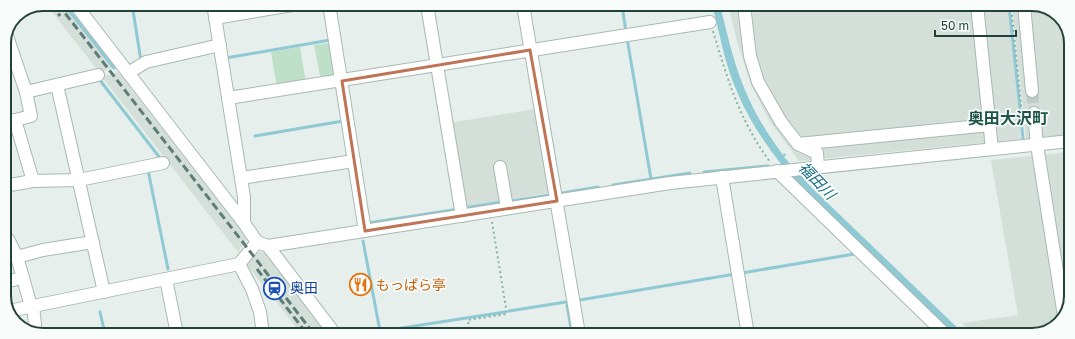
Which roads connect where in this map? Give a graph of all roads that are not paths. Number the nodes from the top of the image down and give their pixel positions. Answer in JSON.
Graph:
{"nodes":[{"id":1,"x":80,"y":11,"type":"edge"},
{"id":2,"x":214,"y":11,"type":"edge"},
{"id":3,"x":256,"y":11,"type":"edge"},
{"id":4,"x":330,"y":11,"type":"edge"},
{"id":5,"x":428,"y":11,"type":"edge"},
{"id":6,"x":524,"y":11,"type":"edge"},
{"id":7,"x":745,"y":11,"type":"edge"},
{"id":8,"x":979,"y":11,"type":"edge"},
{"id":9,"x":1025,"y":11,"type":"edge"},
{"id":10,"x":215,"y":18,"type":"junction"},
{"id":11,"x":710,"y":22,"type":"road end"},
{"id":12,"x":220,"y":45,"type":"junction"},
{"id":13,"x":530,"y":50,"type":"junction"},
{"id":14,"x":437,"y":65,"type":"junction"},
{"id":15,"x":11,"y":66,"type":"edge"},
{"id":16,"x":128,"y":73,"type":"junction"},
{"id":17,"x":98,"y":75,"type":"dead end"},
{"id":18,"x":342,"y":81,"type":"junction"},
{"id":19,"x":57,"y":85,"type":"junction"},
{"id":20,"x":1032,"y":91,"type":"tunnel mouth"},
{"id":21,"x":26,"y":92,"type":"junction"},
{"id":22,"x":228,"y":98,"type":"junction"},
{"id":23,"x":1034,"y":113,"type":"tunnel mouth"},
{"id":24,"x":11,"y":122,"type":"edge"},
{"id":25,"x":11,"y":125,"type":"edge"},
{"id":26,"x":990,"y":125,"type":"junction"},
{"id":27,"x":1064,"y":142,"type":"edge"},
{"id":28,"x":798,"y":144,"type":"junction"},
{"id":29,"x":1037,"y":145,"type":"junction"},
{"id":30,"x":992,"y":149,"type":"junction"},
{"id":31,"x":354,"y":161,"type":"junction"},
{"id":32,"x":162,"y":163,"type":"dead end"},
{"id":33,"x":500,"y":167,"type":"dead end"},
{"id":34,"x":818,"y":167,"type":"junction"},
{"id":35,"x":778,"y":171,"type":"junction"},
{"id":36,"x":241,"y":178,"type":"junction"},
{"id":37,"x":722,"y":178,"type":"junction"},
{"id":38,"x":33,"y":180,"type":"junction"},
{"id":39,"x":79,"y":180,"type":"junction"},
{"id":40,"x":11,"y":185,"type":"edge"},
{"id":41,"x":557,"y":201,"type":"junction"},
{"id":42,"x":507,"y":208,"type":"junction"},
{"id":43,"x":462,"y":216,"type":"junction"},
{"id":44,"x":244,"y":223,"type":"junction"},
{"id":45,"x":365,"y":230,"type":"junction"},
{"id":46,"x":93,"y":242,"type":"junction"},
{"id":47,"x":263,"y":244,"type":"junction"},
{"id":48,"x":11,"y":245,"type":"edge"},
{"id":49,"x":17,"y":257,"type":"junction"},
{"id":50,"x":239,"y":264,"type":"junction"},
{"id":51,"x":23,"y":278,"type":"junction"},
{"id":52,"x":166,"y":279,"type":"junction"},
{"id":53,"x":11,"y":281,"type":"edge"},
{"id":54,"x":104,"y":292,"type":"junction"},
{"id":55,"x":32,"y":306,"type":"junction"},
{"id":56,"x":1062,"y":306,"type":"edge"},
{"id":57,"x":14,"y":310,"type":"edge"},
{"id":58,"x":35,"y":327,"type":"edge"},
{"id":59,"x":176,"y":328,"type":"edge"},
{"id":60,"x":262,"y":328,"type":"edge"},
{"id":61,"x":330,"y":328,"type":"edge"},
{"id":62,"x":578,"y":328,"type":"edge"},
{"id":63,"x":747,"y":328,"type":"edge"},
{"id":64,"x":939,"y":328,"type":"edge"}],
"edges":[{"from":1,"to":16,"type":"street"},
{"from":2,"to":10,"type":"street"},
{"from":3,"to":10,"type":"street"},
{"from":4,"to":18,"type":"street"},
{"from":5,"to":14,"type":"street"},
{"from":6,"to":13,"type":"street"},
{"from":7,"to":28,"type":"street"},
{"from":8,"to":26,"type":"street"},
{"from":9,"to":20,"type":"street"},
{"from":10,"to":12,"type":"street"},
{"from":11,"to":13,"type":"street"},
{"from":12,"to":16,"type":"street"},
{"from":12,"to":22,"type":"street"},
{"from":13,"to":14,"type":"street"},
{"from":13,"to":41,"type":"street"},
{"from":14,"to":18,"type":"street"},
{"from":14,"to":43,"type":"street"},
{"from":15,"to":21,"type":"street"},
{"from":16,"to":44,"type":"street"},
{"from":17,"to":19,"type":"street"},
{"from":18,"to":22,"type":"street"},
{"from":18,"to":31,"type":"street"},
{"from":19,"to":21,"type":"street"},
{"from":19,"to":39,"type":"street"},
{"from":21,"to":24,"type":"street"},
{"from":22,"to":36,"type":"street"},
{"from":23,"to":29,"type":"street"},
{"from":25,"to":38,"type":"street"},
{"from":26,"to":28,"type":"street"},
{"from":26,"to":30,"type":"street"},
{"from":27,"to":29,"type":"street"},
{"from":28,"to":34,"type":"street"},
{"from":29,"to":30,"type":"street"},
{"from":29,"to":56,"type":"street"},
{"from":30,"to":34,"type":"street"},
{"from":31,"to":36,"type":"street"},
{"from":31,"to":45,"type":"street"},
{"from":32,"to":39,"type":"street"},
{"from":33,"to":42,"type":"street"},
{"from":34,"to":35,"type":"street"},
{"from":35,"to":37,"type":"street"},
{"from":35,"to":64,"type":"street"},
{"from":36,"to":44,"type":"street"},
{"from":37,"to":41,"type":"street"},
{"from":37,"to":63,"type":"street"},
{"from":38,"to":39,"type":"street"},
{"from":38,"to":40,"type":"street"},
{"from":39,"to":46,"type":"street"},
{"from":41,"to":42,"type":"street"},
{"from":41,"to":62,"type":"street"},
{"from":42,"to":43,"type":"street"},
{"from":43,"to":45,"type":"street"},
{"from":44,"to":47,"type":"street"},
{"from":45,"to":47,"type":"street"},
{"from":46,"to":49,"type":"street"},
{"from":46,"to":54,"type":"street"},
{"from":47,"to":50,"type":"street"},
{"from":47,"to":61,"type":"street"},
{"from":48,"to":49,"type":"street"},
{"from":49,"to":51,"type":"street"},
{"from":50,"to":52,"type":"street"},
{"from":50,"to":60,"type":"street"},
{"from":51,"to":53,"type":"street"},
{"from":51,"to":55,"type":"street"},
{"from":52,"to":54,"type":"street"},
{"from":52,"to":59,"type":"street"},
{"from":54,"to":55,"type":"street"},
{"from":55,"to":57,"type":"street"},
{"from":55,"to":58,"type":"street"}]}
